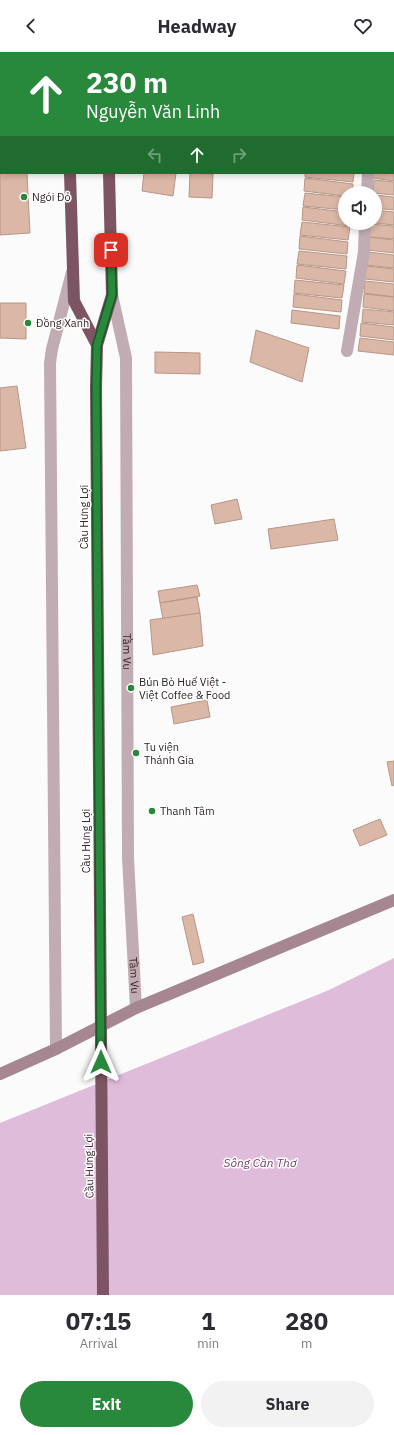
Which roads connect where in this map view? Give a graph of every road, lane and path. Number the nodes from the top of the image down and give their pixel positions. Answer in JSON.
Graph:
{"nodes":[{"id":1,"x":70,"y":174,"type":"edge"},
{"id":2,"x":109,"y":174,"type":"edge"},
{"id":3,"x":368,"y":174,"type":"edge"},
{"id":4,"x":367,"y":186,"type":"edge"},
{"id":5,"x":365,"y":230,"type":"edge"},
{"id":6,"x":72,"y":269,"type":"junction"},
{"id":7,"x":112,"y":295,"type":"junction"},
{"id":8,"x":97,"y":345,"type":"junction"},
{"id":9,"x":348,"y":351,"type":"dead end"},
{"id":10,"x":394,"y":900,"type":"edge"},
{"id":11,"x":136,"y":1008,"type":"junction"},
{"id":12,"x":56,"y":1049,"type":"junction"},
{"id":13,"x":0,"y":1074,"type":"edge"},
{"id":14,"x":103,"y":1295,"type":"edge"}],
"edges":[{"from":1,"to":6,"type":"highway"},
{"from":2,"to":7,"type":"highway"},
{"from":3,"to":4,"type":"street"},
{"from":5,"to":9,"type":"street"},
{"from":6,"to":8,"type":"highway"},
{"from":6,"to":12,"type":"street"},
{"from":7,"to":8,"type":"highway"},
{"from":7,"to":11,"type":"street","name":"Tầm Vu"},
{"from":8,"to":14,"type":"highway","name":"Cầu Hưng Lợi","bridge":true},
{"from":10,"to":11,"type":"street","name":"Tầm Vu"},
{"from":11,"to":12,"type":"street","name":"Tầm Vu"},
{"from":12,"to":13,"type":"street","name":"Tầm Vu"}]}
